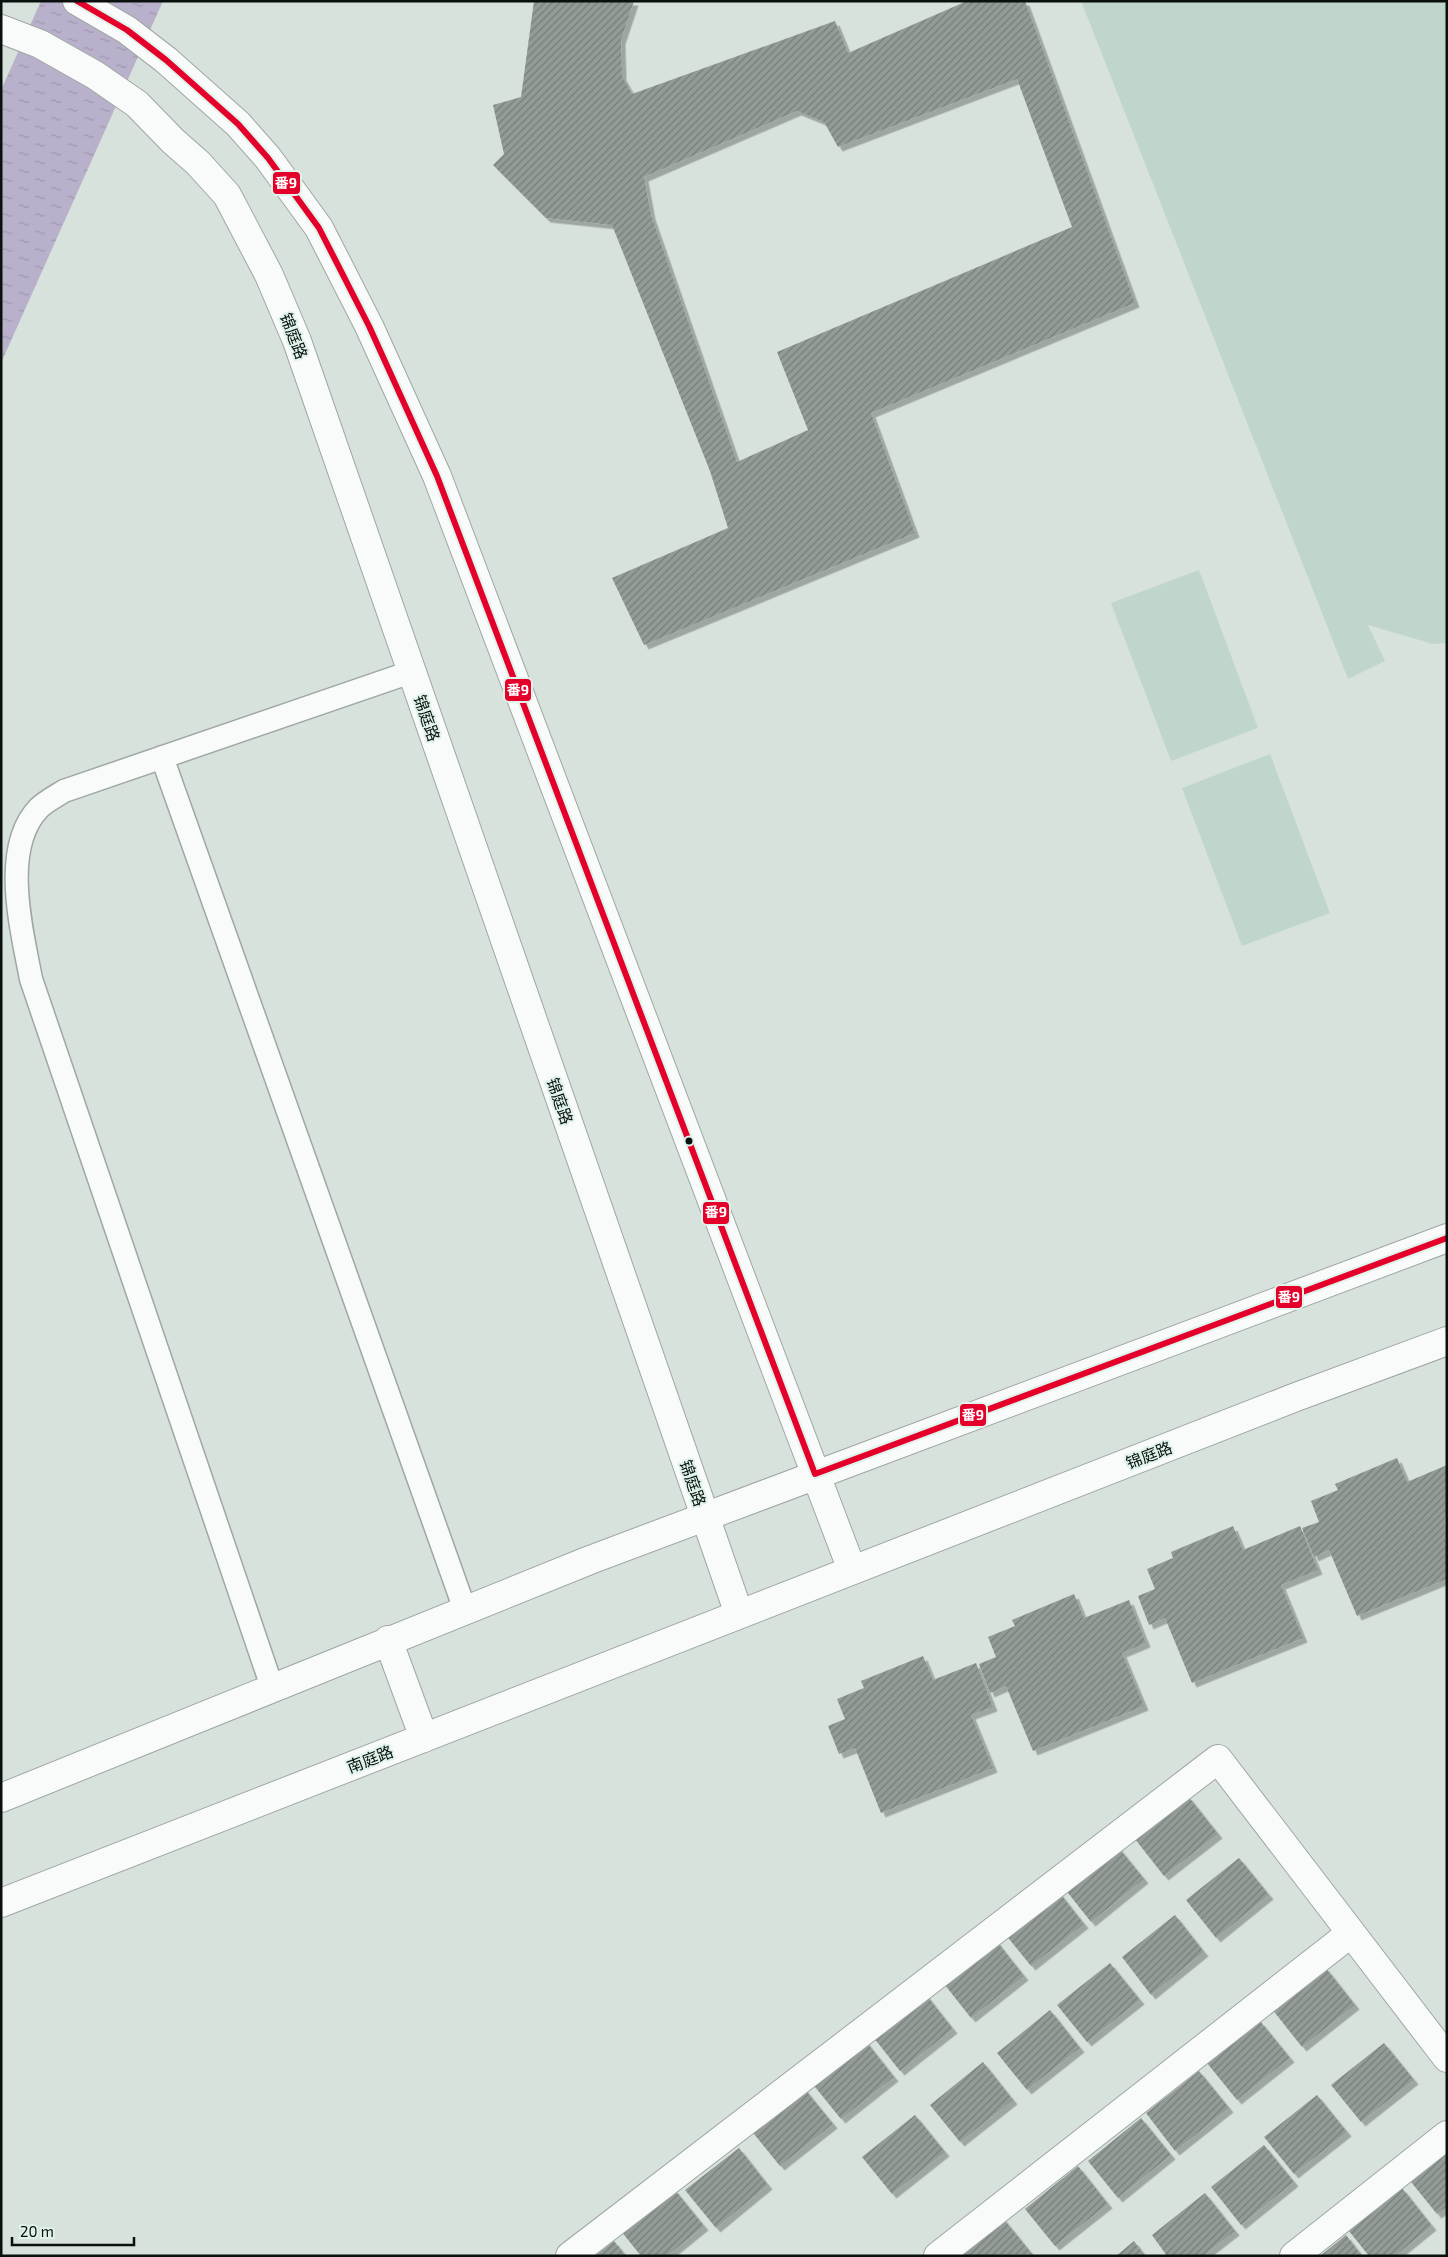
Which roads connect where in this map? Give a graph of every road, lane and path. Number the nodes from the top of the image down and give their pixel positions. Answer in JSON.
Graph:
{"nodes":[{"id":1,"x":77,"y":1,"type":"edge"},
{"id":2,"x":2,"y":30,"type":"edge"},
{"id":3,"x":412,"y":672,"type":"junction"},
{"id":4,"x":162,"y":757,"type":"junction"},
{"id":5,"x":1447,"y":1238,"type":"edge"},
{"id":6,"x":1447,"y":1341,"type":"edge"},
{"id":7,"x":815,"y":1474,"type":"junction"},
{"id":8,"x":705,"y":1516,"type":"junction"},
{"id":9,"x":852,"y":1570,"type":"junction"},
{"id":10,"x":465,"y":1610,"type":"junction"},
{"id":11,"x":739,"y":1614,"type":"junction"},
{"id":12,"x":388,"y":1640,"type":"junction"},
{"id":13,"x":272,"y":1687,"type":"junction"},
{"id":14,"x":424,"y":1738,"type":"junction"},
{"id":15,"x":1,"y":1798,"type":"edge"},
{"id":16,"x":1,"y":1903,"type":"edge"},
{"id":17,"x":1351,"y":1933,"type":"junction"},
{"id":18,"x":1447,"y":2058,"type":"edge"},
{"id":19,"x":1447,"y":2135,"type":"edge"},
{"id":20,"x":570,"y":2256,"type":"edge"},
{"id":21,"x":938,"y":2256,"type":"edge"},
{"id":22,"x":1294,"y":2256,"type":"edge"}],
"edges":[{"from":1,"to":7,"type":"street"},
{"from":2,"to":3,"type":"street","name":"锦庭路"},
{"from":3,"to":4,"type":"lane"},
{"from":3,"to":8,"type":"street","name":"锦庭路"},
{"from":4,"to":10,"type":"lane"},
{"from":4,"to":13,"type":"lane"},
{"from":5,"to":7,"type":"street","name":"锦庭路"},
{"from":6,"to":9,"type":"street","name":"锦庭路"},
{"from":7,"to":8,"type":"street","name":"锦庭路"},
{"from":7,"to":9,"type":"street"},
{"from":8,"to":10,"type":"street"},
{"from":8,"to":11,"type":"street","name":"锦庭路"},
{"from":9,"to":11,"type":"street","name":"锦庭路"},
{"from":10,"to":12,"type":"street"},
{"from":11,"to":14,"type":"street","name":"南庭路"},
{"from":12,"to":13,"type":"street"},
{"from":12,"to":14,"type":"street"},
{"from":13,"to":15,"type":"street"},
{"from":14,"to":16,"type":"street","name":"南庭路"},
{"from":17,"to":18,"type":"street"},
{"from":17,"to":20,"type":"street"},
{"from":17,"to":21,"type":"street"},
{"from":19,"to":22,"type":"street"}]}
